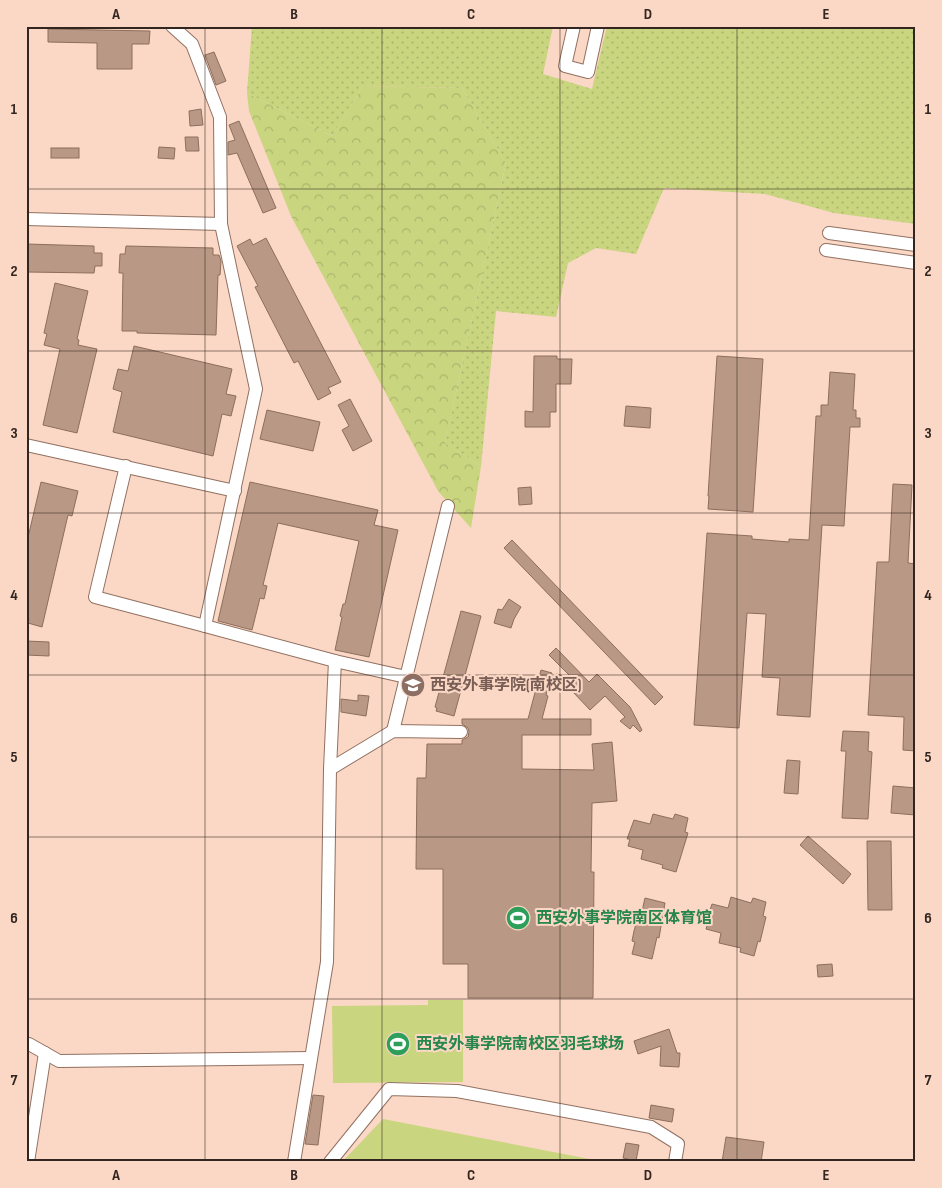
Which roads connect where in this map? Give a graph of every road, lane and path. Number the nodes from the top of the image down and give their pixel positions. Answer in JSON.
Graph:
{"nodes":[{"id":1,"x":172,"y":26,"type":"edge"},
{"id":2,"x":574,"y":26,"type":"edge"},
{"id":3,"x":598,"y":26,"type":"edge"},
{"id":4,"x":26,"y":219,"type":"edge"},
{"id":5,"x":221,"y":224,"type":"junction"},
{"id":6,"x":829,"y":233,"type":"dead end"},
{"id":7,"x":916,"y":245,"type":"edge"},
{"id":8,"x":826,"y":250,"type":"dead end"},
{"id":9,"x":916,"y":263,"type":"edge"},
{"id":10,"x":26,"y":445,"type":"edge"},
{"id":11,"x":126,"y":466,"type":"junction"},
{"id":12,"x":235,"y":491,"type":"junction"},
{"id":13,"x":448,"y":506,"type":"dead end"},
{"id":14,"x":204,"y":626,"type":"junction"},
{"id":15,"x":335,"y":660,"type":"junction"},
{"id":16,"x":406,"y":677,"type":"junction"},
{"id":17,"x":393,"y":731,"type":"junction"},
{"id":18,"x":461,"y":732,"type":"dead end"},
{"id":19,"x":330,"y":769,"type":"junction"},
{"id":20,"x":26,"y":1044,"type":"edge"},
{"id":21,"x":45,"y":1053,"type":"junction"},
{"id":22,"x":311,"y":1058,"type":"junction"},
{"id":23,"x":28,"y":1162,"type":"edge"},
{"id":24,"x":294,"y":1162,"type":"edge"},
{"id":25,"x":330,"y":1162,"type":"edge"},
{"id":26,"x":675,"y":1162,"type":"edge"}],
"edges":[{"from":1,"to":5,"type":"street"},
{"from":2,"to":3,"type":"street"},
{"from":4,"to":5,"type":"street"},
{"from":5,"to":12,"type":"street"},
{"from":6,"to":7,"type":"street"},
{"from":8,"to":9,"type":"street"},
{"from":10,"to":11,"type":"street"},
{"from":11,"to":12,"type":"street"},
{"from":11,"to":14,"type":"street"},
{"from":12,"to":14,"type":"street"},
{"from":13,"to":16,"type":"street"},
{"from":14,"to":15,"type":"street"},
{"from":15,"to":16,"type":"street"},
{"from":15,"to":19,"type":"street"},
{"from":16,"to":17,"type":"street"},
{"from":17,"to":18,"type":"street"},
{"from":17,"to":19,"type":"street"},
{"from":19,"to":22,"type":"street"},
{"from":20,"to":21,"type":"street"},
{"from":21,"to":22,"type":"street"},
{"from":21,"to":23,"type":"street"},
{"from":22,"to":24,"type":"street"},
{"from":25,"to":26,"type":"street"}]}
